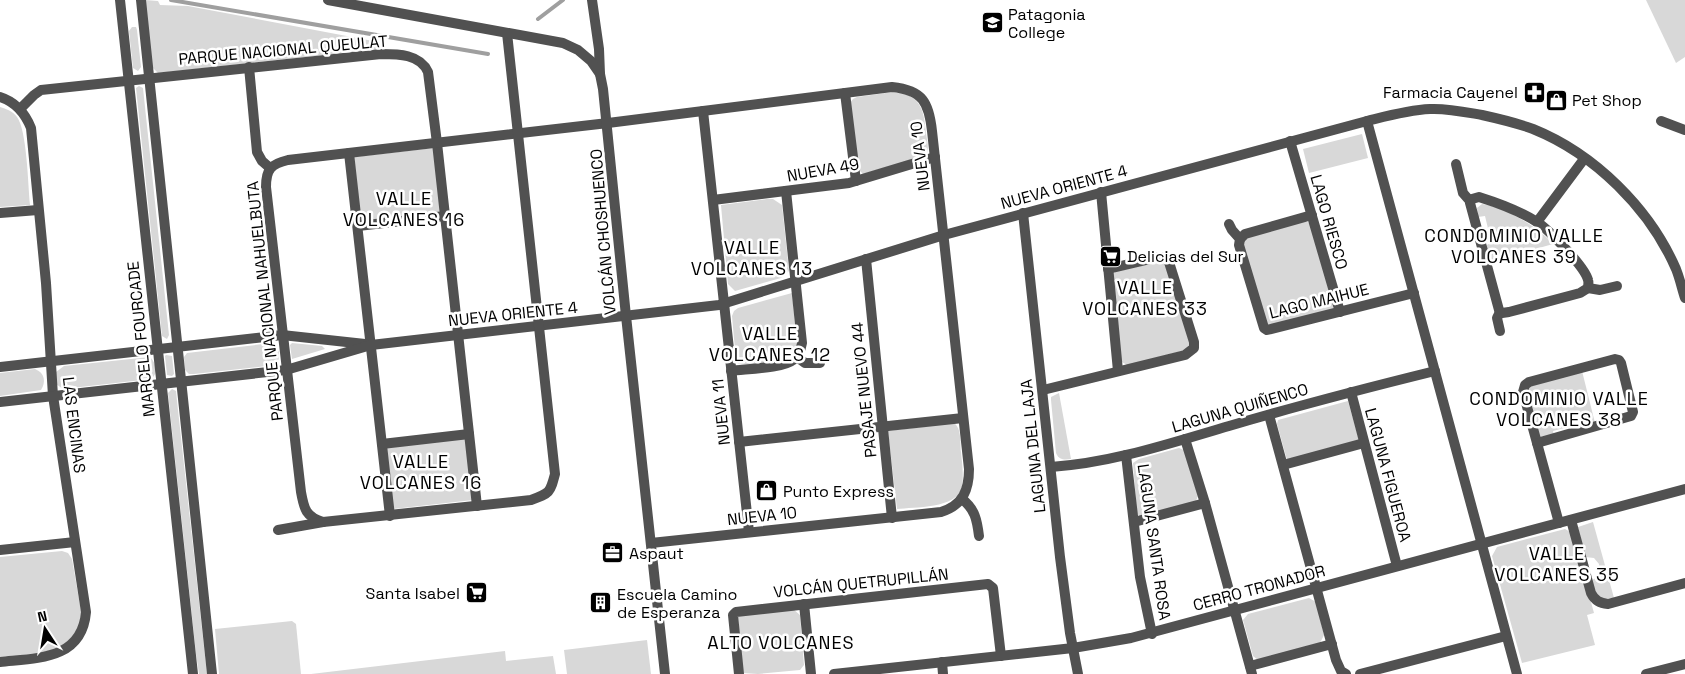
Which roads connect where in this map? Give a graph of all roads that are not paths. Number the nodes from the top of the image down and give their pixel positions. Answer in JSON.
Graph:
{"nodes":[{"id":1,"x":120,"y":0,"type":"edge"},
{"id":2,"x":141,"y":0,"type":"edge"},
{"id":3,"x":328,"y":0,"type":"edge"},
{"id":4,"x":592,"y":0,"type":"edge"},
{"id":5,"x":362,"y":3,"type":"edge"},
{"id":6,"x":380,"y":5,"type":"edge"},
{"id":7,"x":507,"y":33,"type":"junction"},
{"id":8,"x":248,"y":67,"type":"junction"},
{"id":9,"x":600,"y":74,"type":"junction"},
{"id":10,"x":148,"y":78,"type":"junction"},
{"id":11,"x":129,"y":80,"type":"junction"},
{"id":12,"x":845,"y":93,"type":"junction"},
{"id":13,"x":0,"y":97,"type":"edge"},
{"id":14,"x":20,"y":109,"type":"junction"},
{"id":15,"x":703,"y":111,"type":"junction"},
{"id":16,"x":1367,"y":121,"type":"junction"},
{"id":17,"x":1660,"y":121,"type":"dead end"},
{"id":18,"x":608,"y":123,"type":"junction"},
{"id":19,"x":1685,"y":130,"type":"edge"},
{"id":20,"x":518,"y":133,"type":"junction"},
{"id":21,"x":1290,"y":141,"type":"junction"},
{"id":22,"x":437,"y":143,"type":"junction"},
{"id":23,"x":350,"y":153,"type":"junction"},
{"id":24,"x":935,"y":157,"type":"junction"},
{"id":25,"x":1584,"y":159,"type":"junction"},
{"id":26,"x":1456,"y":164,"type":"dead end"},
{"id":27,"x":270,"y":168,"type":"junction"},
{"id":28,"x":856,"y":181,"type":"junction"},
{"id":29,"x":786,"y":191,"type":"junction"},
{"id":30,"x":1101,"y":192,"type":"junction"},
{"id":31,"x":713,"y":200,"type":"junction"},
{"id":32,"x":1470,"y":201,"type":"junction"},
{"id":33,"x":38,"y":210,"type":"junction"},
{"id":34,"x":0,"y":213,"type":"edge"},
{"id":35,"x":1024,"y":213,"type":"junction"},
{"id":36,"x":445,"y":216,"type":"junction"},
{"id":37,"x":1312,"y":216,"type":"junction"},
{"id":38,"x":1537,"y":222,"type":"junction"},
{"id":39,"x":1229,"y":224,"type":"dead end"},
{"id":40,"x":358,"y":226,"type":"junction"},
{"id":41,"x":944,"y":235,"type":"junction"},
{"id":42,"x":1240,"y":239,"type":"junction"},
{"id":43,"x":866,"y":259,"type":"junction"},
{"id":44,"x":1108,"y":269,"type":"junction"},
{"id":45,"x":1681,"y":269,"type":"edge"},
{"id":46,"x":795,"y":281,"type":"junction"},
{"id":47,"x":1618,"y":286,"type":"dead end"},
{"id":48,"x":1588,"y":288,"type":"junction"},
{"id":49,"x":1414,"y":293,"type":"junction"},
{"id":50,"x":1685,"y":298,"type":"edge"},
{"id":51,"x":724,"y":304,"type":"junction"},
{"id":52,"x":1340,"y":312,"type":"junction"},
{"id":53,"x":1500,"y":312,"type":"junction"},
{"id":54,"x":626,"y":316,"type":"junction"},
{"id":55,"x":540,"y":326,"type":"junction"},
{"id":56,"x":1500,"y":331,"type":"dead end"},
{"id":57,"x":282,"y":335,"type":"junction"},
{"id":58,"x":458,"y":335,"type":"junction"},
{"id":59,"x":371,"y":345,"type":"junction"},
{"id":60,"x":178,"y":347,"type":"junction"},
{"id":61,"x":158,"y":349,"type":"junction"},
{"id":62,"x":797,"y":357,"type":"junction"},
{"id":63,"x":51,"y":361,"type":"junction"},
{"id":64,"x":820,"y":363,"type":"dead end"},
{"id":65,"x":0,"y":367,"type":"edge"},
{"id":66,"x":286,"y":370,"type":"junction"},
{"id":67,"x":731,"y":371,"type":"junction"},
{"id":68,"x":1118,"y":371,"type":"junction"},
{"id":69,"x":1435,"y":371,"type":"junction"},
{"id":70,"x":181,"y":381,"type":"junction"},
{"id":71,"x":161,"y":384,"type":"junction"},
{"id":72,"x":1043,"y":390,"type":"junction"},
{"id":73,"x":1351,"y":392,"type":"junction"},
{"id":74,"x":52,"y":396,"type":"junction"},
{"id":75,"x":0,"y":402,"type":"edge"},
{"id":76,"x":1269,"y":415,"type":"junction"},
{"id":77,"x":963,"y":418,"type":"junction"},
{"id":78,"x":882,"y":427,"type":"junction"},
{"id":79,"x":469,"y":434,"type":"junction"},
{"id":80,"x":1185,"y":439,"type":"junction"},
{"id":81,"x":739,"y":442,"type":"junction"},
{"id":82,"x":1364,"y":443,"type":"junction"},
{"id":83,"x":1537,"y":443,"type":"junction"},
{"id":84,"x":382,"y":444,"type":"junction"},
{"id":85,"x":1126,"y":454,"type":"junction"},
{"id":86,"x":1283,"y":465,"type":"junction"},
{"id":87,"x":1051,"y":467,"type":"junction"},
{"id":88,"x":1685,"y":489,"type":"edge"},
{"id":89,"x":962,"y":499,"type":"junction"},
{"id":90,"x":1205,"y":503,"type":"junction"},
{"id":91,"x":477,"y":506,"type":"junction"},
{"id":92,"x":390,"y":516,"type":"junction"},
{"id":93,"x":892,"y":518,"type":"junction"},
{"id":94,"x":1572,"y":520,"type":"junction"},
{"id":95,"x":323,"y":522,"type":"junction"},
{"id":96,"x":1134,"y":522,"type":"junction"},
{"id":97,"x":1559,"y":523,"type":"junction"},
{"id":98,"x":278,"y":530,"type":"dead end"},
{"id":99,"x":749,"y":532,"type":"junction"},
{"id":100,"x":980,"y":536,"type":"dead end"},
{"id":101,"x":75,"y":542,"type":"junction"},
{"id":102,"x":651,"y":543,"type":"junction"},
{"id":103,"x":1482,"y":544,"type":"junction"},
{"id":104,"x":0,"y":550,"type":"edge"},
{"id":105,"x":1397,"y":566,"type":"junction"},
{"id":106,"x":1685,"y":583,"type":"edge"},
{"id":107,"x":1317,"y":588,"type":"junction"},
{"id":108,"x":804,"y":604,"type":"junction"},
{"id":109,"x":1234,"y":610,"type":"junction"},
{"id":110,"x":1152,"y":634,"type":"junction"},
{"id":111,"x":1506,"y":636,"type":"junction"},
{"id":112,"x":1332,"y":644,"type":"junction"},
{"id":113,"x":1073,"y":648,"type":"junction"},
{"id":114,"x":1002,"y":656,"type":"junction"},
{"id":115,"x":0,"y":662,"type":"edge"},
{"id":116,"x":942,"y":662,"type":"junction"},
{"id":117,"x":1684,"y":664,"type":"edge"},
{"id":118,"x":1251,"y":670,"type":"edge"},
{"id":119,"x":889,"y":671,"type":"edge"},
{"id":120,"x":193,"y":674,"type":"edge"},
{"id":121,"x":212,"y":674,"type":"edge"},
{"id":122,"x":666,"y":674,"type":"edge"},
{"id":123,"x":739,"y":674,"type":"edge"},
{"id":124,"x":811,"y":674,"type":"edge"},
{"id":125,"x":834,"y":674,"type":"edge"},
{"id":126,"x":943,"y":674,"type":"edge"},
{"id":127,"x":1078,"y":674,"type":"edge"},
{"id":128,"x":1346,"y":674,"type":"edge"},
{"id":129,"x":1360,"y":674,"type":"edge"},
{"id":130,"x":1517,"y":674,"type":"edge"},
{"id":131,"x":1646,"y":674,"type":"edge"}],
"edges":[{"from":1,"to":11,"type":"street","name":"MARCELO FOURCADE"},
{"from":2,"to":10,"type":"street"},
{"from":3,"to":5,"type":"street","name":"VOLCÁN CHOSHUENCO"},
{"from":4,"to":9,"type":"street"},
{"from":5,"to":6,"type":"street","name":"VOLCÁN CHOSHUENCO"},
{"from":6,"to":7,"type":"street","name":"VOLCÁN CHOSHUENCO"},
{"from":7,"to":9,"type":"street","name":"VOLCÁN CHOSHUENCO"},
{"from":7,"to":20,"type":"street"},
{"from":8,"to":10,"type":"street","name":"PARQUE NACIONAL QUEULAT"},
{"from":8,"to":22,"type":"street","name":"PARQUE NACIONAL QUEULAT"},
{"from":8,"to":27,"type":"street"},
{"from":9,"to":18,"type":"street","name":"VOLCÁN CHOSHUENCO"},
{"from":10,"to":11,"type":"street","name":"PARQUE NACIONAL QUEULAT"},
{"from":10,"to":60,"type":"street"},
{"from":11,"to":14,"type":"street","name":"PARQUE NACIONAL QUEULAT"},
{"from":11,"to":61,"type":"street","name":"MARCELO FOURCADE"},
{"from":12,"to":15,"type":"street","name":"NUEVA 10"},
{"from":12,"to":24,"type":"street","name":"NUEVA 10"},
{"from":12,"to":28,"type":"street"},
{"from":13,"to":14,"type":"street"},
{"from":14,"to":33,"type":"street","name":"LAS ENCINAS"},
{"from":15,"to":18,"type":"street","name":"NUEVA 10"},
{"from":15,"to":31,"type":"street","name":"NUEVA 11"},
{"from":16,"to":21,"type":"street","name":"NUEVA ORIENTE 4"},
{"from":16,"to":25,"type":"street","name":"NUEVA ORIENTE 4"},
{"from":16,"to":49,"type":"street"},
{"from":17,"to":19,"type":"street"},
{"from":18,"to":20,"type":"street","name":"PARQUE NACIONAL NAHUELBUTA"},
{"from":18,"to":54,"type":"street","name":"VOLCÁN CHOSHUENCO"},
{"from":20,"to":22,"type":"street","name":"PARQUE NACIONAL NAHUELBUTA"},
{"from":20,"to":55,"type":"street"},
{"from":21,"to":30,"type":"street","name":"NUEVA ORIENTE 4"},
{"from":21,"to":37,"type":"street","name":"LAGO RIESCO"},
{"from":22,"to":23,"type":"street","name":"PARQUE NACIONAL NAHUELBUTA"},
{"from":22,"to":36,"type":"street","name":"PARQUE NACIONAL QUEULAT"},
{"from":23,"to":27,"type":"street","name":"PARQUE NACIONAL NAHUELBUTA"},
{"from":23,"to":40,"type":"street"},
{"from":24,"to":28,"type":"street","name":"NUEVA 49"},
{"from":24,"to":41,"type":"street","name":"NUEVA 10"},
{"from":25,"to":38,"type":"street"},
{"from":25,"to":45,"type":"street","name":"NUEVA ORIENTE 4"},
{"from":26,"to":32,"type":"street"},
{"from":27,"to":57,"type":"street","name":"PARQUE NACIONAL NAHUELBUTA"},
{"from":28,"to":29,"type":"street","name":"NUEVA 49"},
{"from":29,"to":31,"type":"street","name":"NUEVA 49"},
{"from":29,"to":46,"type":"street"},
{"from":30,"to":35,"type":"street","name":"NUEVA ORIENTE 4"},
{"from":30,"to":44,"type":"street"},
{"from":31,"to":51,"type":"street","name":"NUEVA 11"},
{"from":32,"to":38,"type":"street"},
{"from":32,"to":53,"type":"street"},
{"from":33,"to":34,"type":"street"},
{"from":33,"to":63,"type":"street","name":"LAS ENCINAS"},
{"from":35,"to":41,"type":"street","name":"NUEVA ORIENTE 4"},
{"from":35,"to":72,"type":"street","name":"LAGUNA DEL LAJA"},
{"from":36,"to":40,"type":"street"},
{"from":36,"to":58,"type":"street","name":"PARQUE NACIONAL QUEULAT"},
{"from":37,"to":42,"type":"street"},
{"from":37,"to":52,"type":"street","name":"LAGO RIESCO"},
{"from":38,"to":48,"type":"street"},
{"from":39,"to":42,"type":"street","name":"LAGO MAIHUE"},
{"from":40,"to":59,"type":"street"},
{"from":41,"to":43,"type":"street","name":"NUEVA ORIENTE 4"},
{"from":41,"to":77,"type":"street","name":"NUEVA 10"},
{"from":42,"to":52,"type":"street","name":"LAGO MAIHUE"},
{"from":43,"to":46,"type":"street","name":"NUEVA ORIENTE 4"},
{"from":43,"to":78,"type":"street","name":"PASAJE NUEVO 44"},
{"from":44,"to":68,"type":"street"},
{"from":44,"to":68,"type":"street"},
{"from":45,"to":50,"type":"street","name":"NUEVA ORIENTE 4"},
{"from":46,"to":51,"type":"street","name":"NUEVA ORIENTE 4"},
{"from":46,"to":62,"type":"street"},
{"from":47,"to":48,"type":"street"},
{"from":48,"to":53,"type":"street"},
{"from":49,"to":52,"type":"street","name":"LAGO MAIHUE"},
{"from":49,"to":69,"type":"street"},
{"from":51,"to":54,"type":"street","name":"NUEVA ORIENTE 4"},
{"from":51,"to":67,"type":"street","name":"NUEVA 11"},
{"from":53,"to":56,"type":"street"},
{"from":54,"to":55,"type":"street","name":"NUEVA ORIENTE 4"},
{"from":54,"to":102,"type":"street","name":"VOLCÁN CHOSHUENCO"},
{"from":55,"to":58,"type":"street","name":"NUEVA ORIENTE 4"},
{"from":55,"to":91,"type":"street"},
{"from":57,"to":59,"type":"street"},
{"from":57,"to":60,"type":"street"},
{"from":57,"to":66,"type":"street","name":"PARQUE NACIONAL NAHUELBUTA"},
{"from":58,"to":59,"type":"street","name":"NUEVA ORIENTE 4"},
{"from":58,"to":79,"type":"street","name":"PARQUE NACIONAL QUEULAT"},
{"from":59,"to":66,"type":"street"},
{"from":59,"to":84,"type":"street"},
{"from":60,"to":61,"type":"street"},
{"from":60,"to":70,"type":"street"},
{"from":61,"to":63,"type":"street"},
{"from":61,"to":71,"type":"street","name":"MARCELO FOURCADE"},
{"from":62,"to":64,"type":"street"},
{"from":62,"to":67,"type":"street"},
{"from":63,"to":65,"type":"street"},
{"from":63,"to":74,"type":"street","name":"LAS ENCINAS"},
{"from":66,"to":70,"type":"street"},
{"from":66,"to":95,"type":"street","name":"PARQUE NACIONAL NAHUELBUTA"},
{"from":67,"to":81,"type":"street","name":"NUEVA 11"},
{"from":68,"to":72,"type":"street"},
{"from":69,"to":73,"type":"street","name":"LAGUNA QUIÑENCO"},
{"from":69,"to":103,"type":"street"},
{"from":70,"to":71,"type":"street"},
{"from":70,"to":121,"type":"street"},
{"from":71,"to":74,"type":"street"},
{"from":71,"to":120,"type":"street","name":"MARCELO FOURCADE"},
{"from":72,"to":87,"type":"street","name":"LAGUNA DEL LAJA"},
{"from":73,"to":76,"type":"street","name":"LAGUNA QUIÑENCO"},
{"from":73,"to":82,"type":"street","name":"LAGUNA FIGUEROA"},
{"from":74,"to":75,"type":"street"},
{"from":74,"to":101,"type":"street","name":"LAS ENCINAS"},
{"from":76,"to":80,"type":"street","name":"LAGUNA QUIÑENCO"},
{"from":76,"to":86,"type":"street"},
{"from":77,"to":78,"type":"street"},
{"from":77,"to":89,"type":"street","name":"NUEVA 10"},
{"from":78,"to":81,"type":"street"},
{"from":78,"to":93,"type":"street","name":"PASAJE NUEVO 44"},
{"from":79,"to":84,"type":"street"},
{"from":79,"to":91,"type":"street","name":"PARQUE NACIONAL QUEULAT"},
{"from":80,"to":85,"type":"street","name":"LAGUNA QUIÑENCO"},
{"from":80,"to":90,"type":"street"},
{"from":81,"to":99,"type":"street","name":"NUEVA 11"},
{"from":82,"to":86,"type":"street"},
{"from":82,"to":105,"type":"street","name":"LAGUNA FIGUEROA"},
{"from":83,"to":83,"type":"street"},
{"from":83,"to":97,"type":"street"},
{"from":84,"to":92,"type":"street"},
{"from":85,"to":87,"type":"street","name":"LAGUNA QUIÑENCO"},
{"from":85,"to":96,"type":"street","name":"LAGUNA SANTA ROSA"},
{"from":86,"to":107,"type":"street"},
{"from":87,"to":113,"type":"street","name":"LAGUNA DEL LAJA"},
{"from":88,"to":94,"type":"street","name":"CERRO TRONADOR"},
{"from":89,"to":93,"type":"street","name":"NUEVA 10"},
{"from":89,"to":100,"type":"street"},
{"from":90,"to":96,"type":"street"},
{"from":90,"to":109,"type":"street"},
{"from":91,"to":92,"type":"street"},
{"from":92,"to":95,"type":"street"},
{"from":93,"to":99,"type":"street","name":"NUEVA 10"},
{"from":94,"to":97,"type":"street","name":"CERRO TRONADOR"},
{"from":94,"to":106,"type":"street"},
{"from":95,"to":98,"type":"street"},
{"from":96,"to":110,"type":"street","name":"LAGUNA SANTA ROSA"},
{"from":97,"to":103,"type":"street","name":"CERRO TRONADOR"},
{"from":99,"to":102,"type":"street","name":"NUEVA 10"},
{"from":101,"to":104,"type":"street"},
{"from":101,"to":115,"type":"street","name":"LAS ENCINAS"},
{"from":102,"to":122,"type":"street","name":"VOLCÁN CHOSHUENCO"},
{"from":103,"to":105,"type":"street","name":"CERRO TRONADOR"},
{"from":103,"to":111,"type":"street"},
{"from":105,"to":107,"type":"street","name":"CERRO TRONADOR"},
{"from":107,"to":109,"type":"street","name":"CERRO TRONADOR"},
{"from":107,"to":112,"type":"street"},
{"from":108,"to":114,"type":"street","name":"VOLCÁN QUETRUPILLÁN"},
{"from":108,"to":123,"type":"street","name":"VOLCÁN QUETRUPILLÁN"},
{"from":108,"to":124,"type":"street"},
{"from":109,"to":110,"type":"street","name":"CERRO TRONADOR"},
{"from":109,"to":118,"type":"street"},
{"from":110,"to":113,"type":"street","name":"CERRO TRONADOR"},
{"from":111,"to":129,"type":"street"},
{"from":111,"to":130,"type":"street"},
{"from":112,"to":118,"type":"street"},
{"from":112,"to":128,"type":"street"},
{"from":113,"to":114,"type":"street","name":"CERRO TRONADOR"},
{"from":113,"to":127,"type":"street","name":"LAGUNA DEL LAJA"},
{"from":114,"to":116,"type":"street","name":"CERRO TRONADOR"},
{"from":116,"to":119,"type":"street","name":"CERRO TRONADOR"},
{"from":116,"to":126,"type":"street"},
{"from":117,"to":131,"type":"street"},
{"from":119,"to":125,"type":"street","name":"CERRO TRONADOR"}]}
